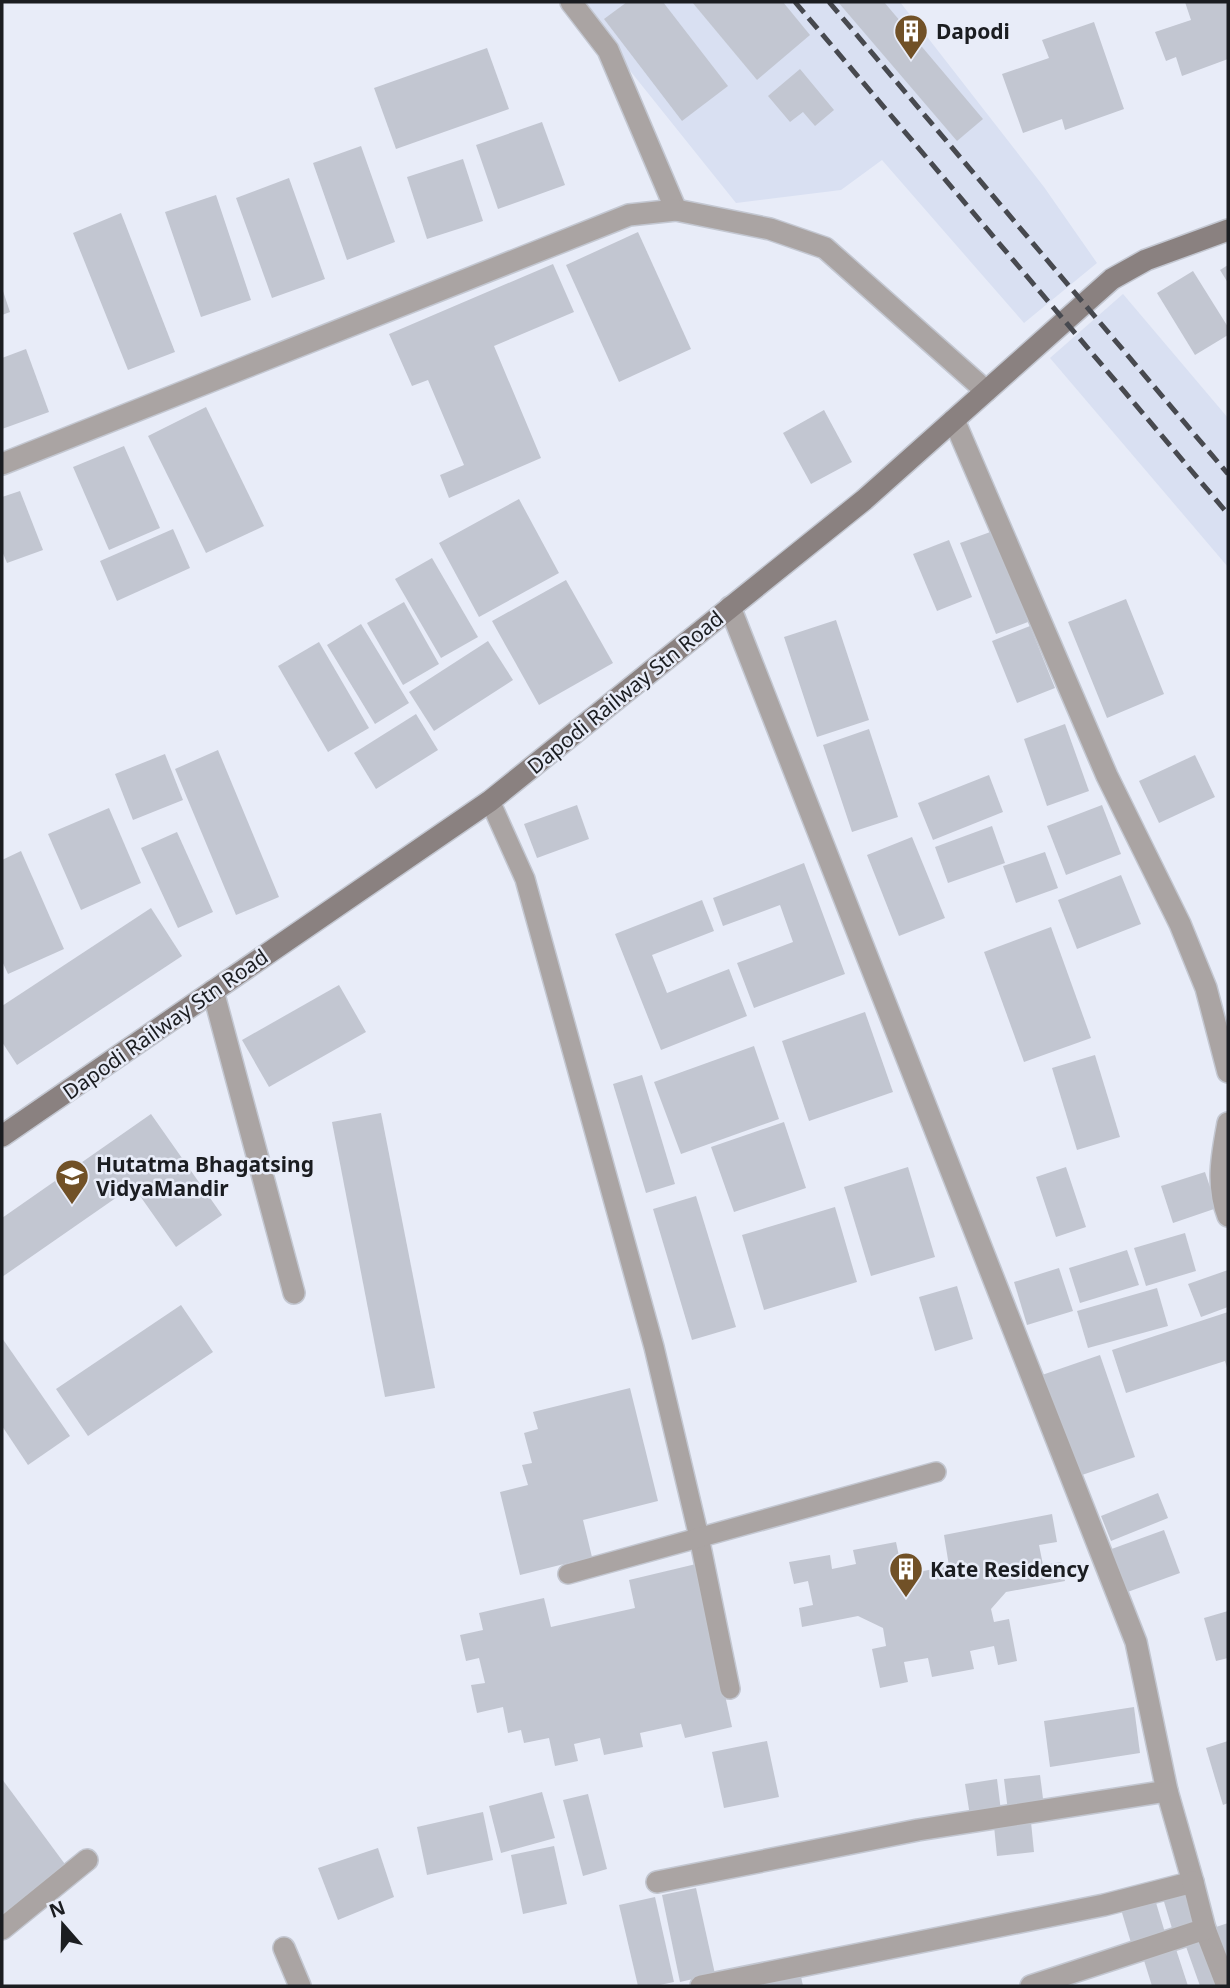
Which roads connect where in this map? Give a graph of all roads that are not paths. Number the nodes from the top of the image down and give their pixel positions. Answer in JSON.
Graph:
{"nodes":[{"id":1,"x":571,"y":2,"type":"edge"},
{"id":2,"x":676,"y":210,"type":"junction"},
{"id":3,"x":1228,"y":230,"type":"edge"},
{"id":4,"x":986,"y":391,"type":"junction"},
{"id":5,"x":954,"y":420,"type":"junction"},
{"id":6,"x":2,"y":464,"type":"edge"},
{"id":7,"x":730,"y":607,"type":"junction"},
{"id":8,"x":490,"y":801,"type":"junction"},
{"id":9,"x":213,"y":991,"type":"junction"},
{"id":10,"x":1228,"y":1072,"type":"edge"},
{"id":11,"x":1228,"y":1123,"type":"edge"},
{"id":12,"x":2,"y":1136,"type":"edge"},
{"id":13,"x":1228,"y":1216,"type":"edge"},
{"id":14,"x":294,"y":1293,"type":"dead end"},
{"id":15,"x":936,"y":1472,"type":"dead end"},
{"id":16,"x":699,"y":1537,"type":"junction"},
{"id":17,"x":568,"y":1574,"type":"dead end"},
{"id":18,"x":730,"y":1689,"type":"dead end"},
{"id":19,"x":1167,"y":1791,"type":"junction"},
{"id":20,"x":87,"y":1860,"type":"dead end"},
{"id":21,"x":657,"y":1882,"type":"dead end"},
{"id":22,"x":1193,"y":1882,"type":"junction"},
{"id":23,"x":1205,"y":1928,"type":"junction"},
{"id":24,"x":2,"y":1929,"type":"edge"},
{"id":25,"x":284,"y":1948,"type":"dead end"},
{"id":26,"x":300,"y":1986,"type":"edge"},
{"id":27,"x":701,"y":1986,"type":"edge"},
{"id":28,"x":1031,"y":1986,"type":"edge"},
{"id":29,"x":1227,"y":1986,"type":"edge"}],
"edges":[{"from":1,"to":2,"type":"street"},
{"from":2,"to":4,"type":"street"},
{"from":2,"to":6,"type":"street"},
{"from":3,"to":4,"type":"main road","name":"Dapodi Railway Stn Road"},
{"from":4,"to":5,"type":"main road","name":"Dapodi Railway Stn Road"},
{"from":5,"to":7,"type":"main road","name":"Dapodi Railway Stn Road"},
{"from":5,"to":10,"type":"street"},
{"from":7,"to":8,"type":"main road","name":"Dapodi Railway Stn Road"},
{"from":7,"to":19,"type":"street"},
{"from":8,"to":9,"type":"main road","name":"Dapodi Railway Stn Road"},
{"from":8,"to":16,"type":"lane"},
{"from":9,"to":12,"type":"main road","name":"Dapodi Railway Stn Road"},
{"from":9,"to":14,"type":"street"},
{"from":11,"to":13,"type":"street"},
{"from":15,"to":16,"type":"lane"},
{"from":16,"to":17,"type":"lane"},
{"from":16,"to":18,"type":"lane"},
{"from":19,"to":21,"type":"street"},
{"from":19,"to":22,"type":"street"},
{"from":20,"to":24,"type":"street"},
{"from":22,"to":23,"type":"street"},
{"from":22,"to":27,"type":"street"},
{"from":23,"to":28,"type":"street"},
{"from":23,"to":29,"type":"street"},
{"from":25,"to":26,"type":"street"}]}
